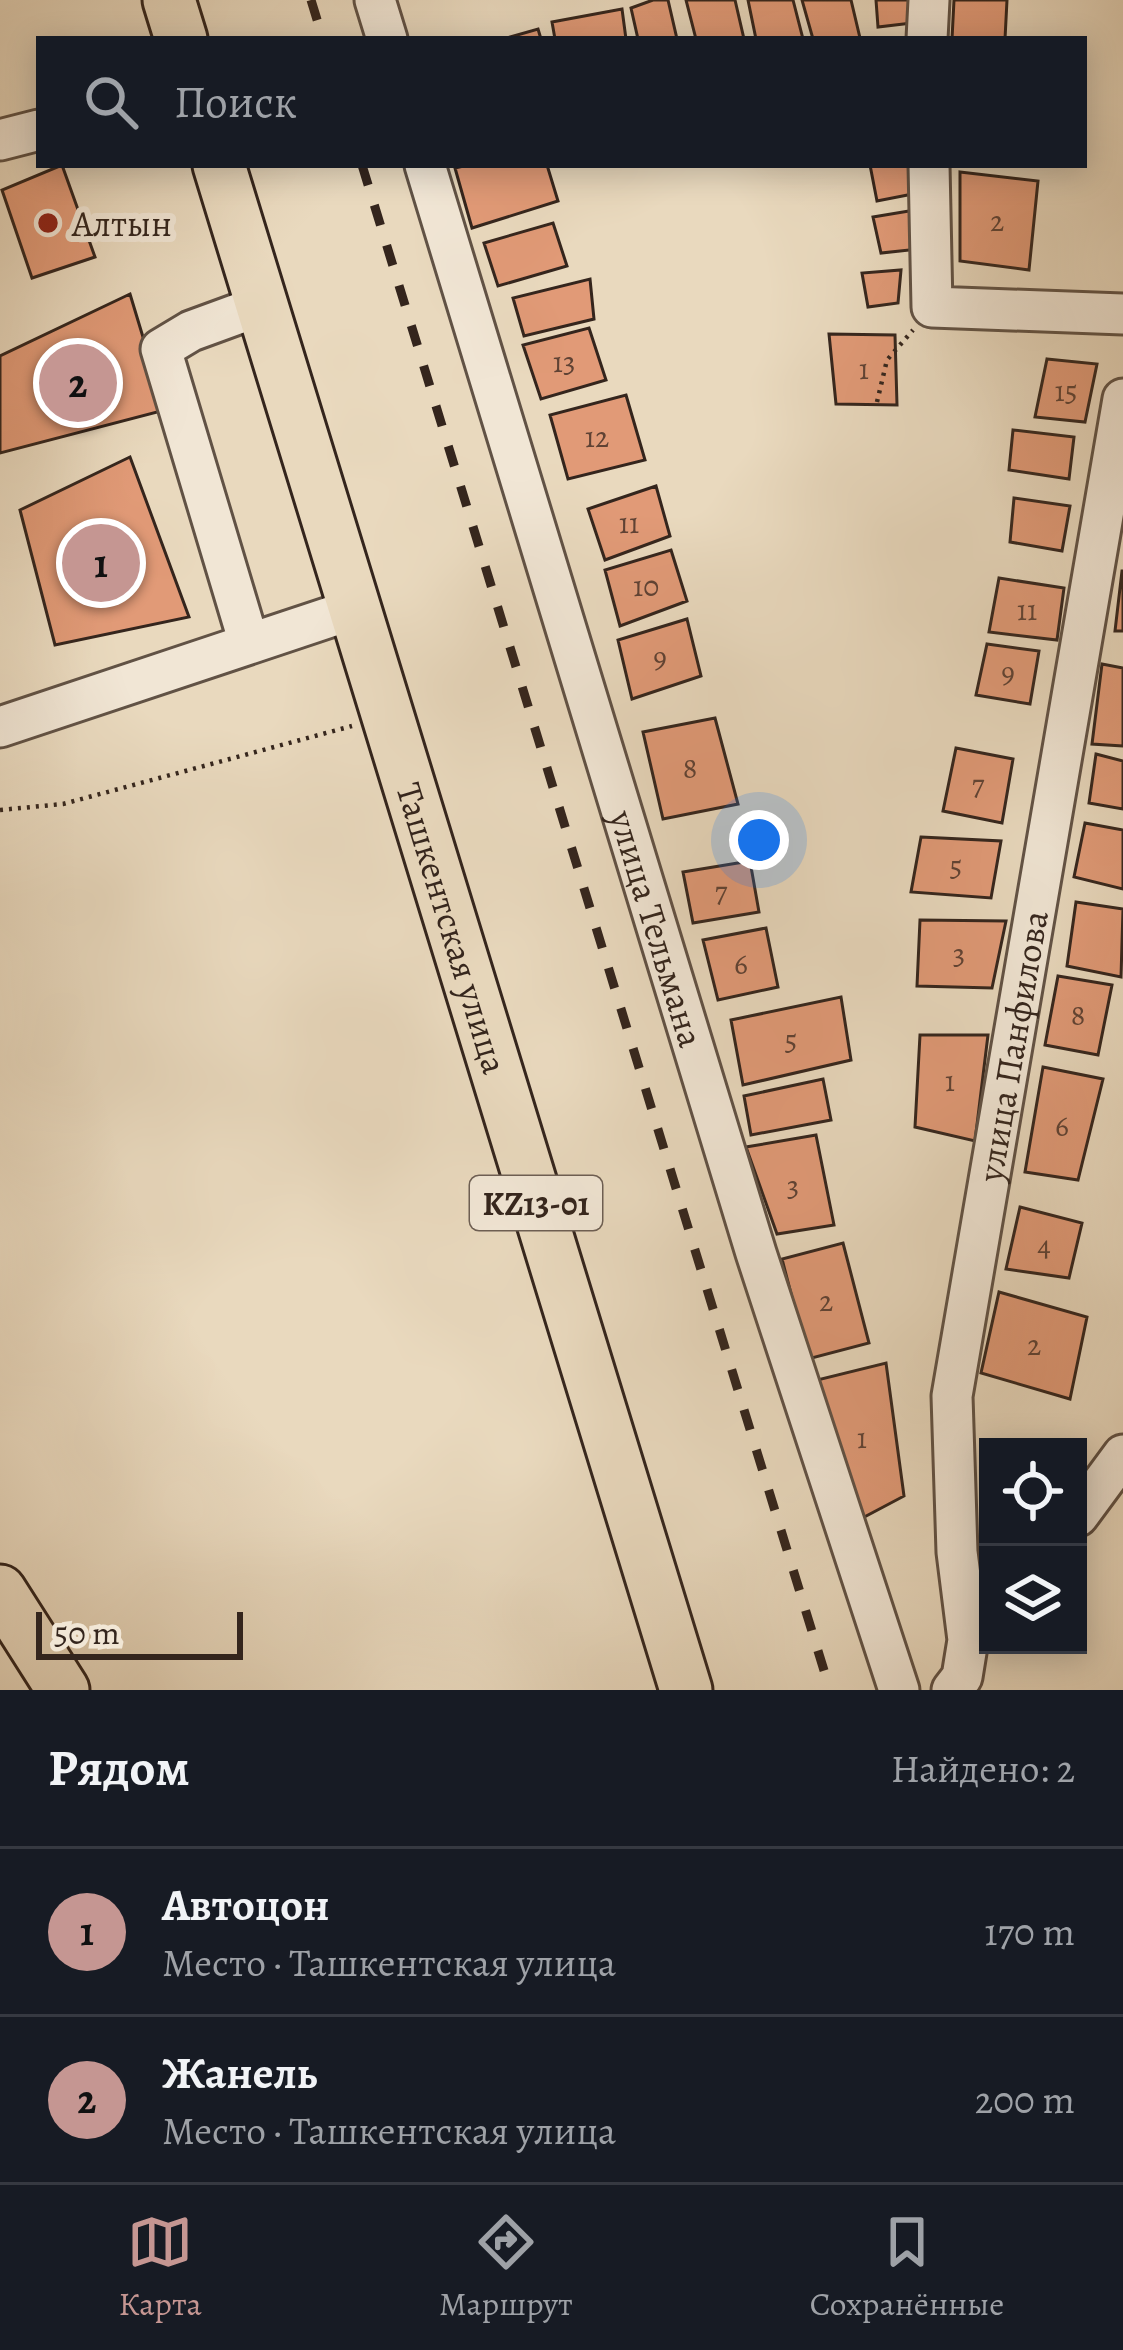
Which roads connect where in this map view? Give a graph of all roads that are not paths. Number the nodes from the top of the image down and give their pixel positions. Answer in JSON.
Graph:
{"nodes":[{"id":1,"x":169,"y":0,"type":"edge"},
{"id":2,"x":375,"y":0,"type":"edge"},
{"id":3,"x":929,"y":0,"type":"edge"},
{"id":4,"x":180,"y":36,"type":"edge"},
{"id":5,"x":386,"y":36,"type":"edge"},
{"id":6,"x":927,"y":36,"type":"edge"},
{"id":7,"x":36,"y":131,"type":"edge"},
{"id":8,"x":0,"y":140,"type":"edge"},
{"id":9,"x":220,"y":168,"type":"edge"},
{"id":10,"x":439,"y":168,"type":"edge"},
{"id":11,"x":929,"y":168,"type":"edge"},
{"id":12,"x":262,"y":305,"type":"junction"},
{"id":13,"x":1123,"y":314,"type":"edge"},
{"id":14,"x":1123,"y":399,"type":"edge"},
{"id":15,"x":354,"y":609,"type":"junction"},
{"id":16,"x":249,"y":644,"type":"junction"},
{"id":17,"x":0,"y":727,"type":"edge"},
{"id":18,"x":1123,"y":1455,"type":"edge"},
{"id":19,"x":1087,"y":1504,"type":"edge"},
{"id":20,"x":0,"y":1591,"type":"edge"},
{"id":21,"x":978,"y":1632,"type":"edge"},
{"id":22,"x":63,"y":1690,"type":"edge"},
{"id":23,"x":686,"y":1690,"type":"edge"},
{"id":24,"x":899,"y":1690,"type":"edge"},
{"id":25,"x":952,"y":1690,"type":"edge"}],
"edges":[{"from":1,"to":4,"type":"main road"},
{"from":2,"to":5,"type":"street"},
{"from":3,"to":6,"type":"street"},
{"from":7,"to":8,"type":"street"},
{"from":9,"to":12,"type":"main road","name":"Ташкентская улица","number":"KZ13-01"},
{"from":10,"to":24,"type":"street","name":"улица Тельмана"},
{"from":11,"to":13,"type":"street"},
{"from":12,"to":15,"type":"main road","name":"Ташкентская улица","number":"KZ13-01"},
{"from":12,"to":16,"type":"street"},
{"from":14,"to":21,"type":"street","name":"улица Панфилова"},
{"from":15,"to":16,"type":"street"},
{"from":15,"to":23,"type":"main road","name":"Ташкентская улица","number":"KZ13-01"},
{"from":16,"to":17,"type":"street"},
{"from":18,"to":19,"type":"street"},
{"from":20,"to":22,"type":"main road"},
{"from":21,"to":25,"type":"street","name":"улица Панфилова"}]}
